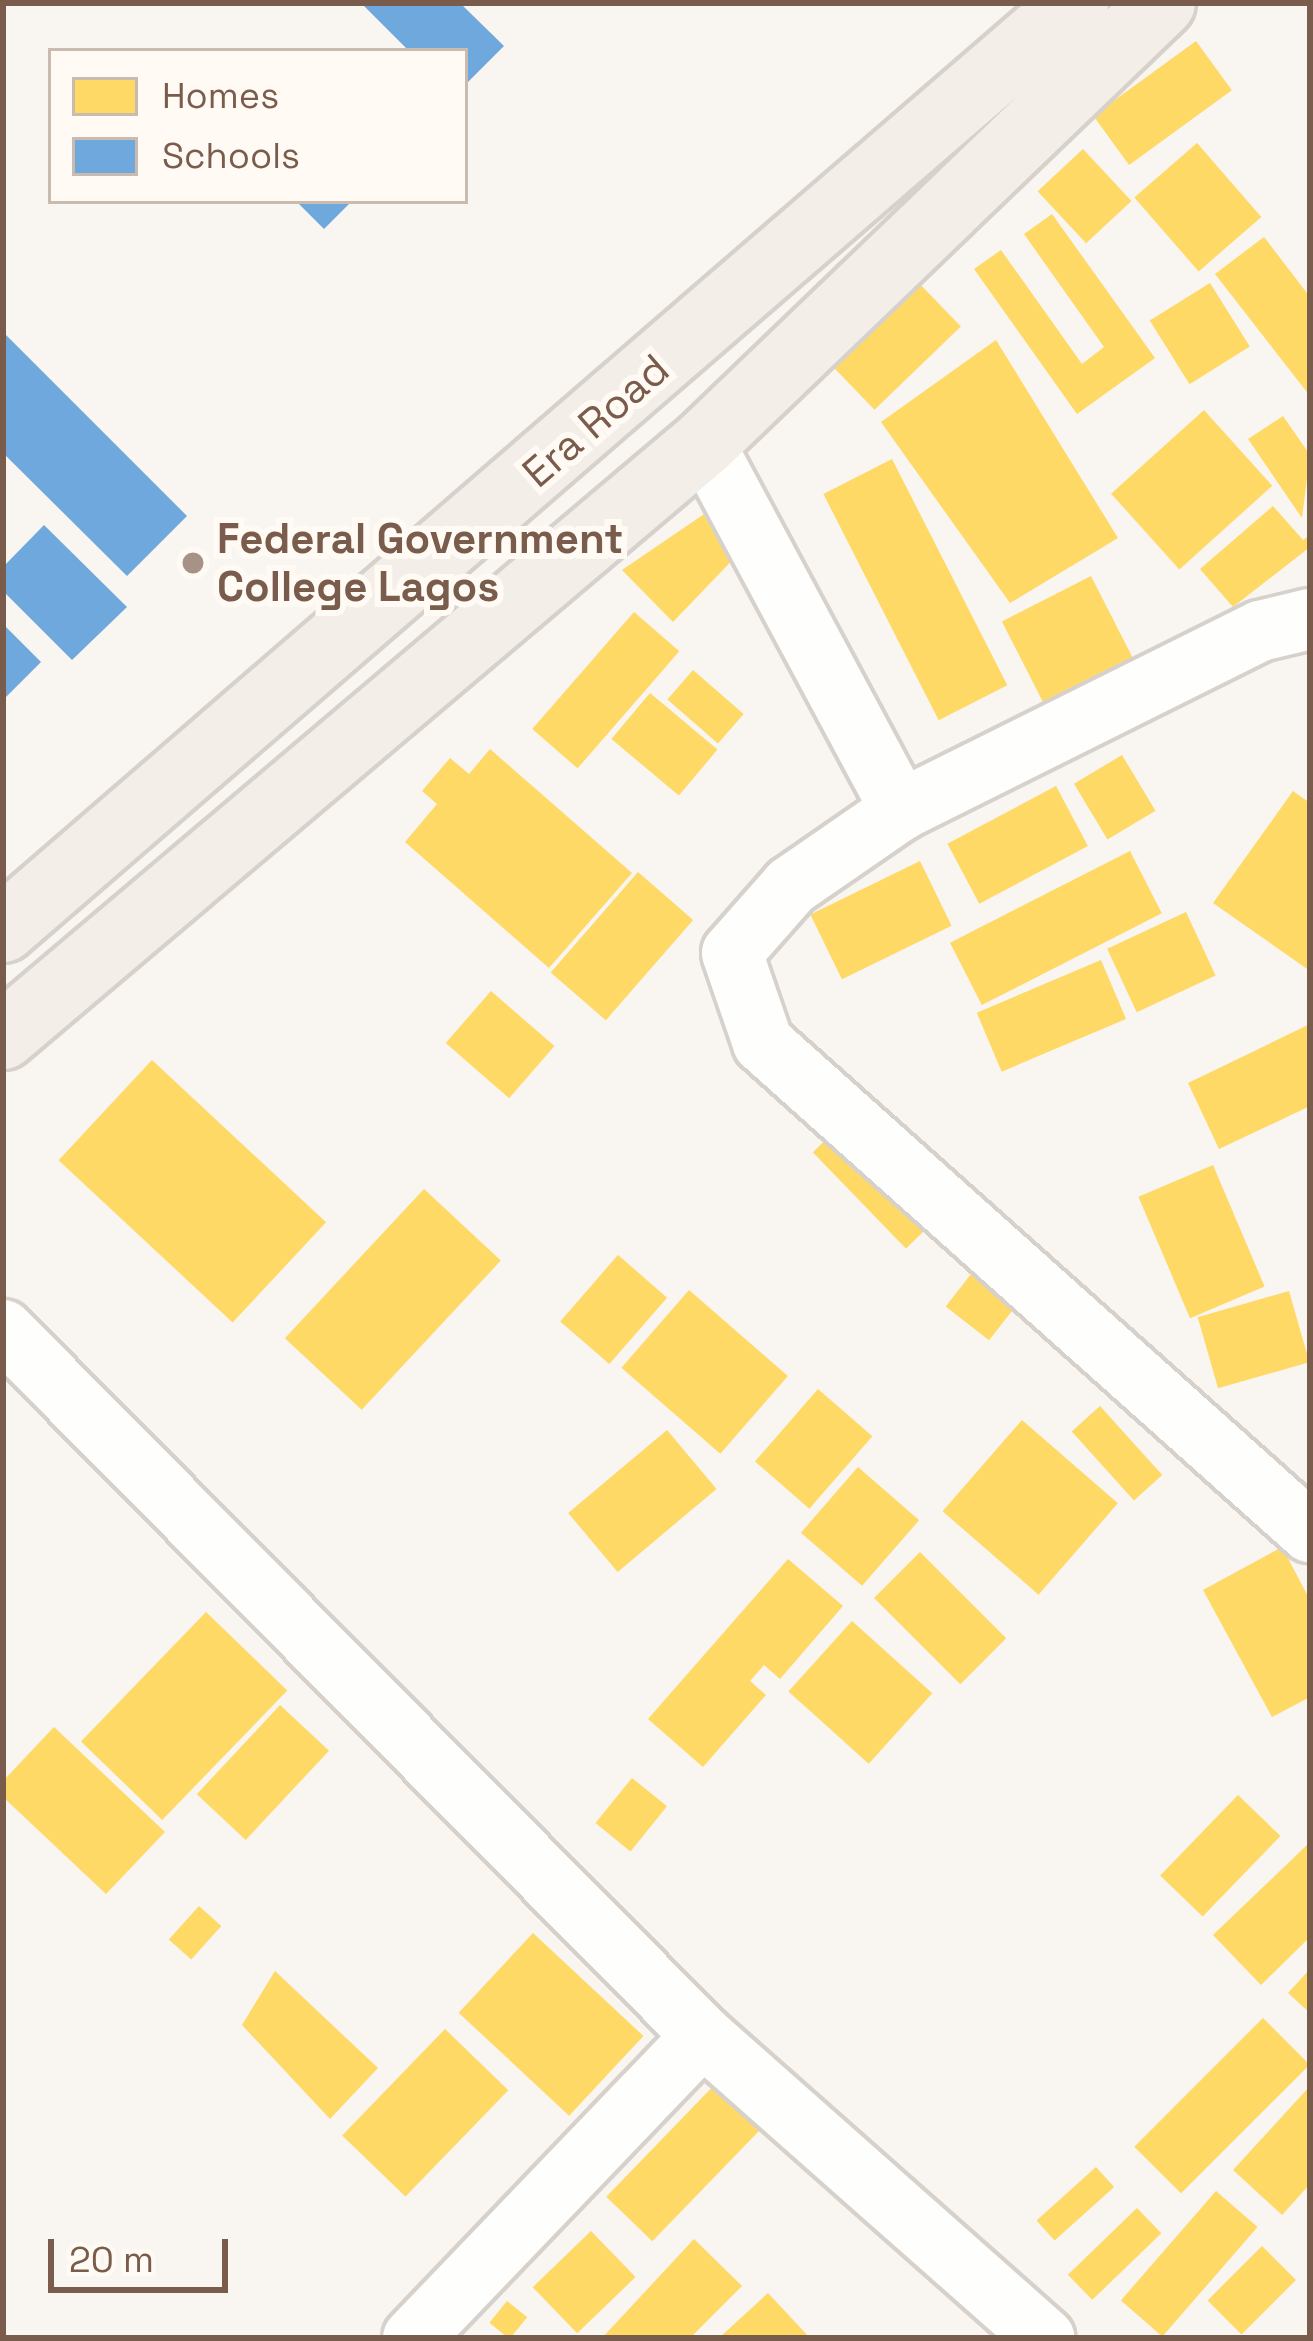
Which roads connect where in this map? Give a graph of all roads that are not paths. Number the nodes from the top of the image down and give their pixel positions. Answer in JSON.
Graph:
{"nodes":[{"id":1,"x":1075,"y":3,"type":"edge"},
{"id":2,"x":1162,"y":3,"type":"edge"},
{"id":3,"x":704,"y":442,"type":"junction"},
{"id":4,"x":1310,"y":619,"type":"edge"},
{"id":5,"x":901,"y":810,"type":"junction"},
{"id":6,"x":3,"y":928,"type":"edge"},
{"id":7,"x":3,"y":1036,"type":"edge"},
{"id":8,"x":3,"y":1330,"type":"edge"},
{"id":9,"x":1310,"y":1532,"type":"edge"},
{"id":10,"x":704,"y":2036,"type":"junction"},
{"id":11,"x":413,"y":2338,"type":"edge"},
{"id":12,"x":1044,"y":2338,"type":"edge"}],
"edges":[{"from":1,"to":6,"type":"main road","name":"Era Road"},
{"from":2,"to":3,"type":"main road"},
{"from":3,"to":5,"type":"street"},
{"from":3,"to":7,"type":"main road"},
{"from":4,"to":5,"type":"street"},
{"from":5,"to":9,"type":"street"},
{"from":8,"to":10,"type":"street"},
{"from":10,"to":11,"type":"street"},
{"from":10,"to":12,"type":"street"}]}
